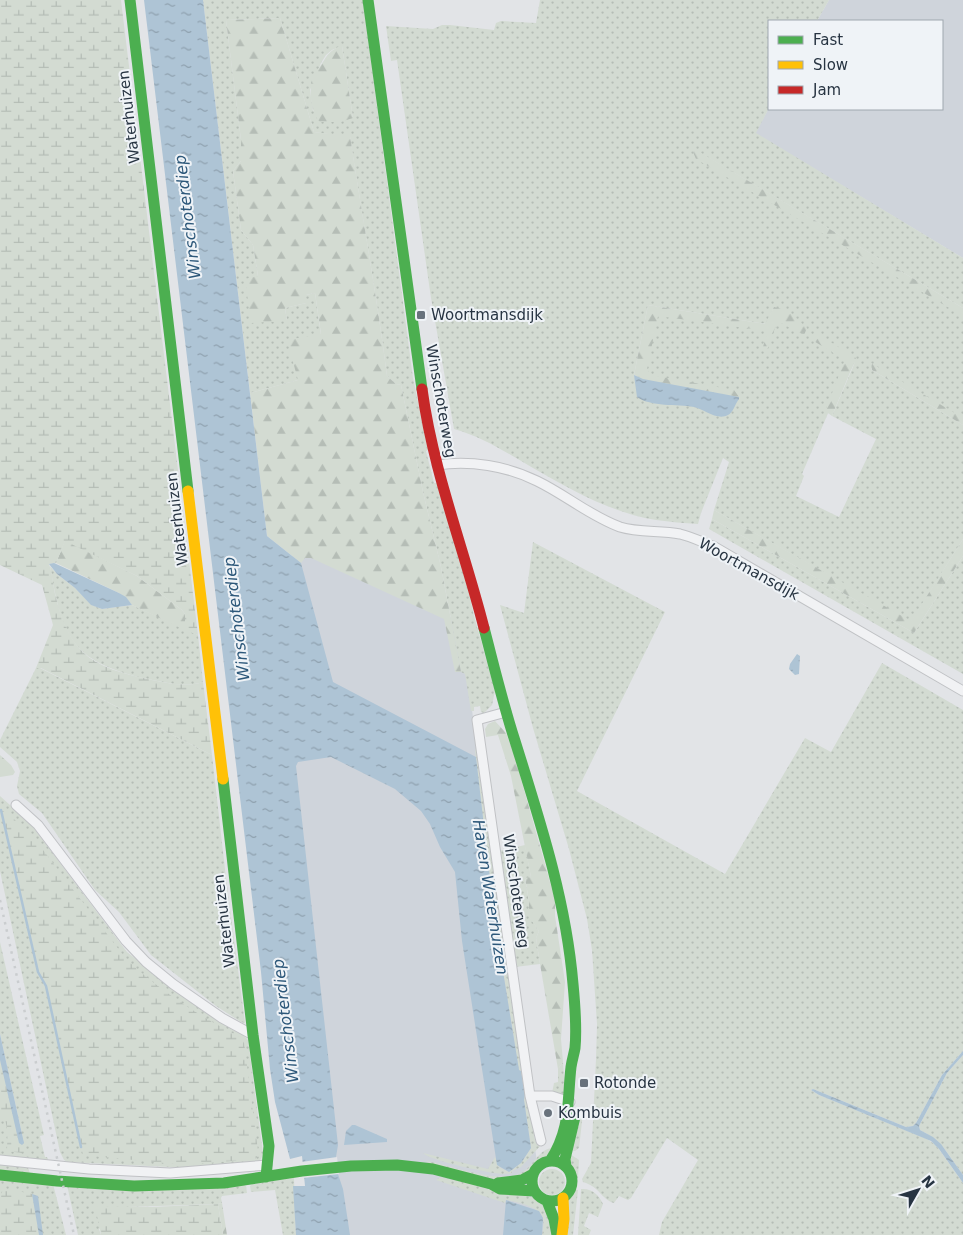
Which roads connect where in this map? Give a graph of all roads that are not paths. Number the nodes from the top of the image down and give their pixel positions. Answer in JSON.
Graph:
{"nodes":[{"id":1,"x":130,"y":0,"type":"edge"},
{"id":2,"x":368,"y":0,"type":"edge"},
{"id":3,"x":437,"y":465,"type":"junction"},
{"id":4,"x":963,"y":691,"type":"edge"},
{"id":5,"x":506,"y":712,"type":"junction"},
{"id":6,"x":16,"y":805,"type":"dead end"},
{"id":7,"x":253,"y":1035,"type":"junction"},
{"id":8,"x":575,"y":1050,"type":"junction"},
{"id":9,"x":530,"y":1096,"type":"junction"},
{"id":10,"x":570,"y":1102,"type":"junction"},
{"id":11,"x":541,"y":1141,"type":"dead end"},
{"id":12,"x":0,"y":1160,"type":"edge"},
{"id":13,"x":550,"y":1161,"type":"junction"},
{"id":14,"x":566,"y":1167,"type":"junction"},
{"id":15,"x":267,"y":1171,"type":"junction"},
{"id":16,"x":533,"y":1174,"type":"junction"},
{"id":17,"x":0,"y":1175,"type":"edge"},
{"id":18,"x":491,"y":1184,"type":"junction"},
{"id":19,"x":534,"y":1191,"type":"junction"},
{"id":20,"x":564,"y":1198,"type":"junction"},
{"id":21,"x":547,"y":1201,"type":"junction"},
{"id":22,"x":557,"y":1235,"type":"edge"},
{"id":23,"x":562,"y":1235,"type":"edge"}],
"edges":[{"from":1,"to":7,"type":"main road","name":"Waterhuizen"},
{"from":2,"to":3,"type":"main road","name":"Winschoterweg"},
{"from":3,"to":4,"type":"street","name":"Woortmansdijk"},
{"from":3,"to":5,"type":"main road","name":"Winschoterweg"},
{"from":5,"to":8,"type":"main road","name":"Winschoterweg"},
{"from":5,"to":9,"type":"street","name":"Winschoterweg"},
{"from":6,"to":7,"type":"street"},
{"from":7,"to":15,"type":"main road","name":"Waterhuizen"},
{"from":8,"to":10,"type":"main road","name":"Winschoterweg"},
{"from":8,"to":14,"type":"main road","name":"Winschoterweg"},
{"from":9,"to":10,"type":"street"},
{"from":9,"to":11,"type":"street","name":"Winschoterweg"},
{"from":10,"to":13,"type":"main road","name":"Winschoterweg"},
{"from":12,"to":15,"type":"street"},
{"from":13,"to":14,"type":"main road"},
{"from":13,"to":16,"type":"main road"},
{"from":14,"to":20,"type":"main road"},
{"from":15,"to":17,"type":"main road"},
{"from":15,"to":18,"type":"main road"},
{"from":16,"to":18,"type":"main road"},
{"from":16,"to":19,"type":"main road"},
{"from":18,"to":19,"type":"main road"},
{"from":19,"to":21,"type":"main road"},
{"from":20,"to":21,"type":"main road"},
{"from":20,"to":23,"type":"main road"},
{"from":21,"to":22,"type":"main road"}]}
